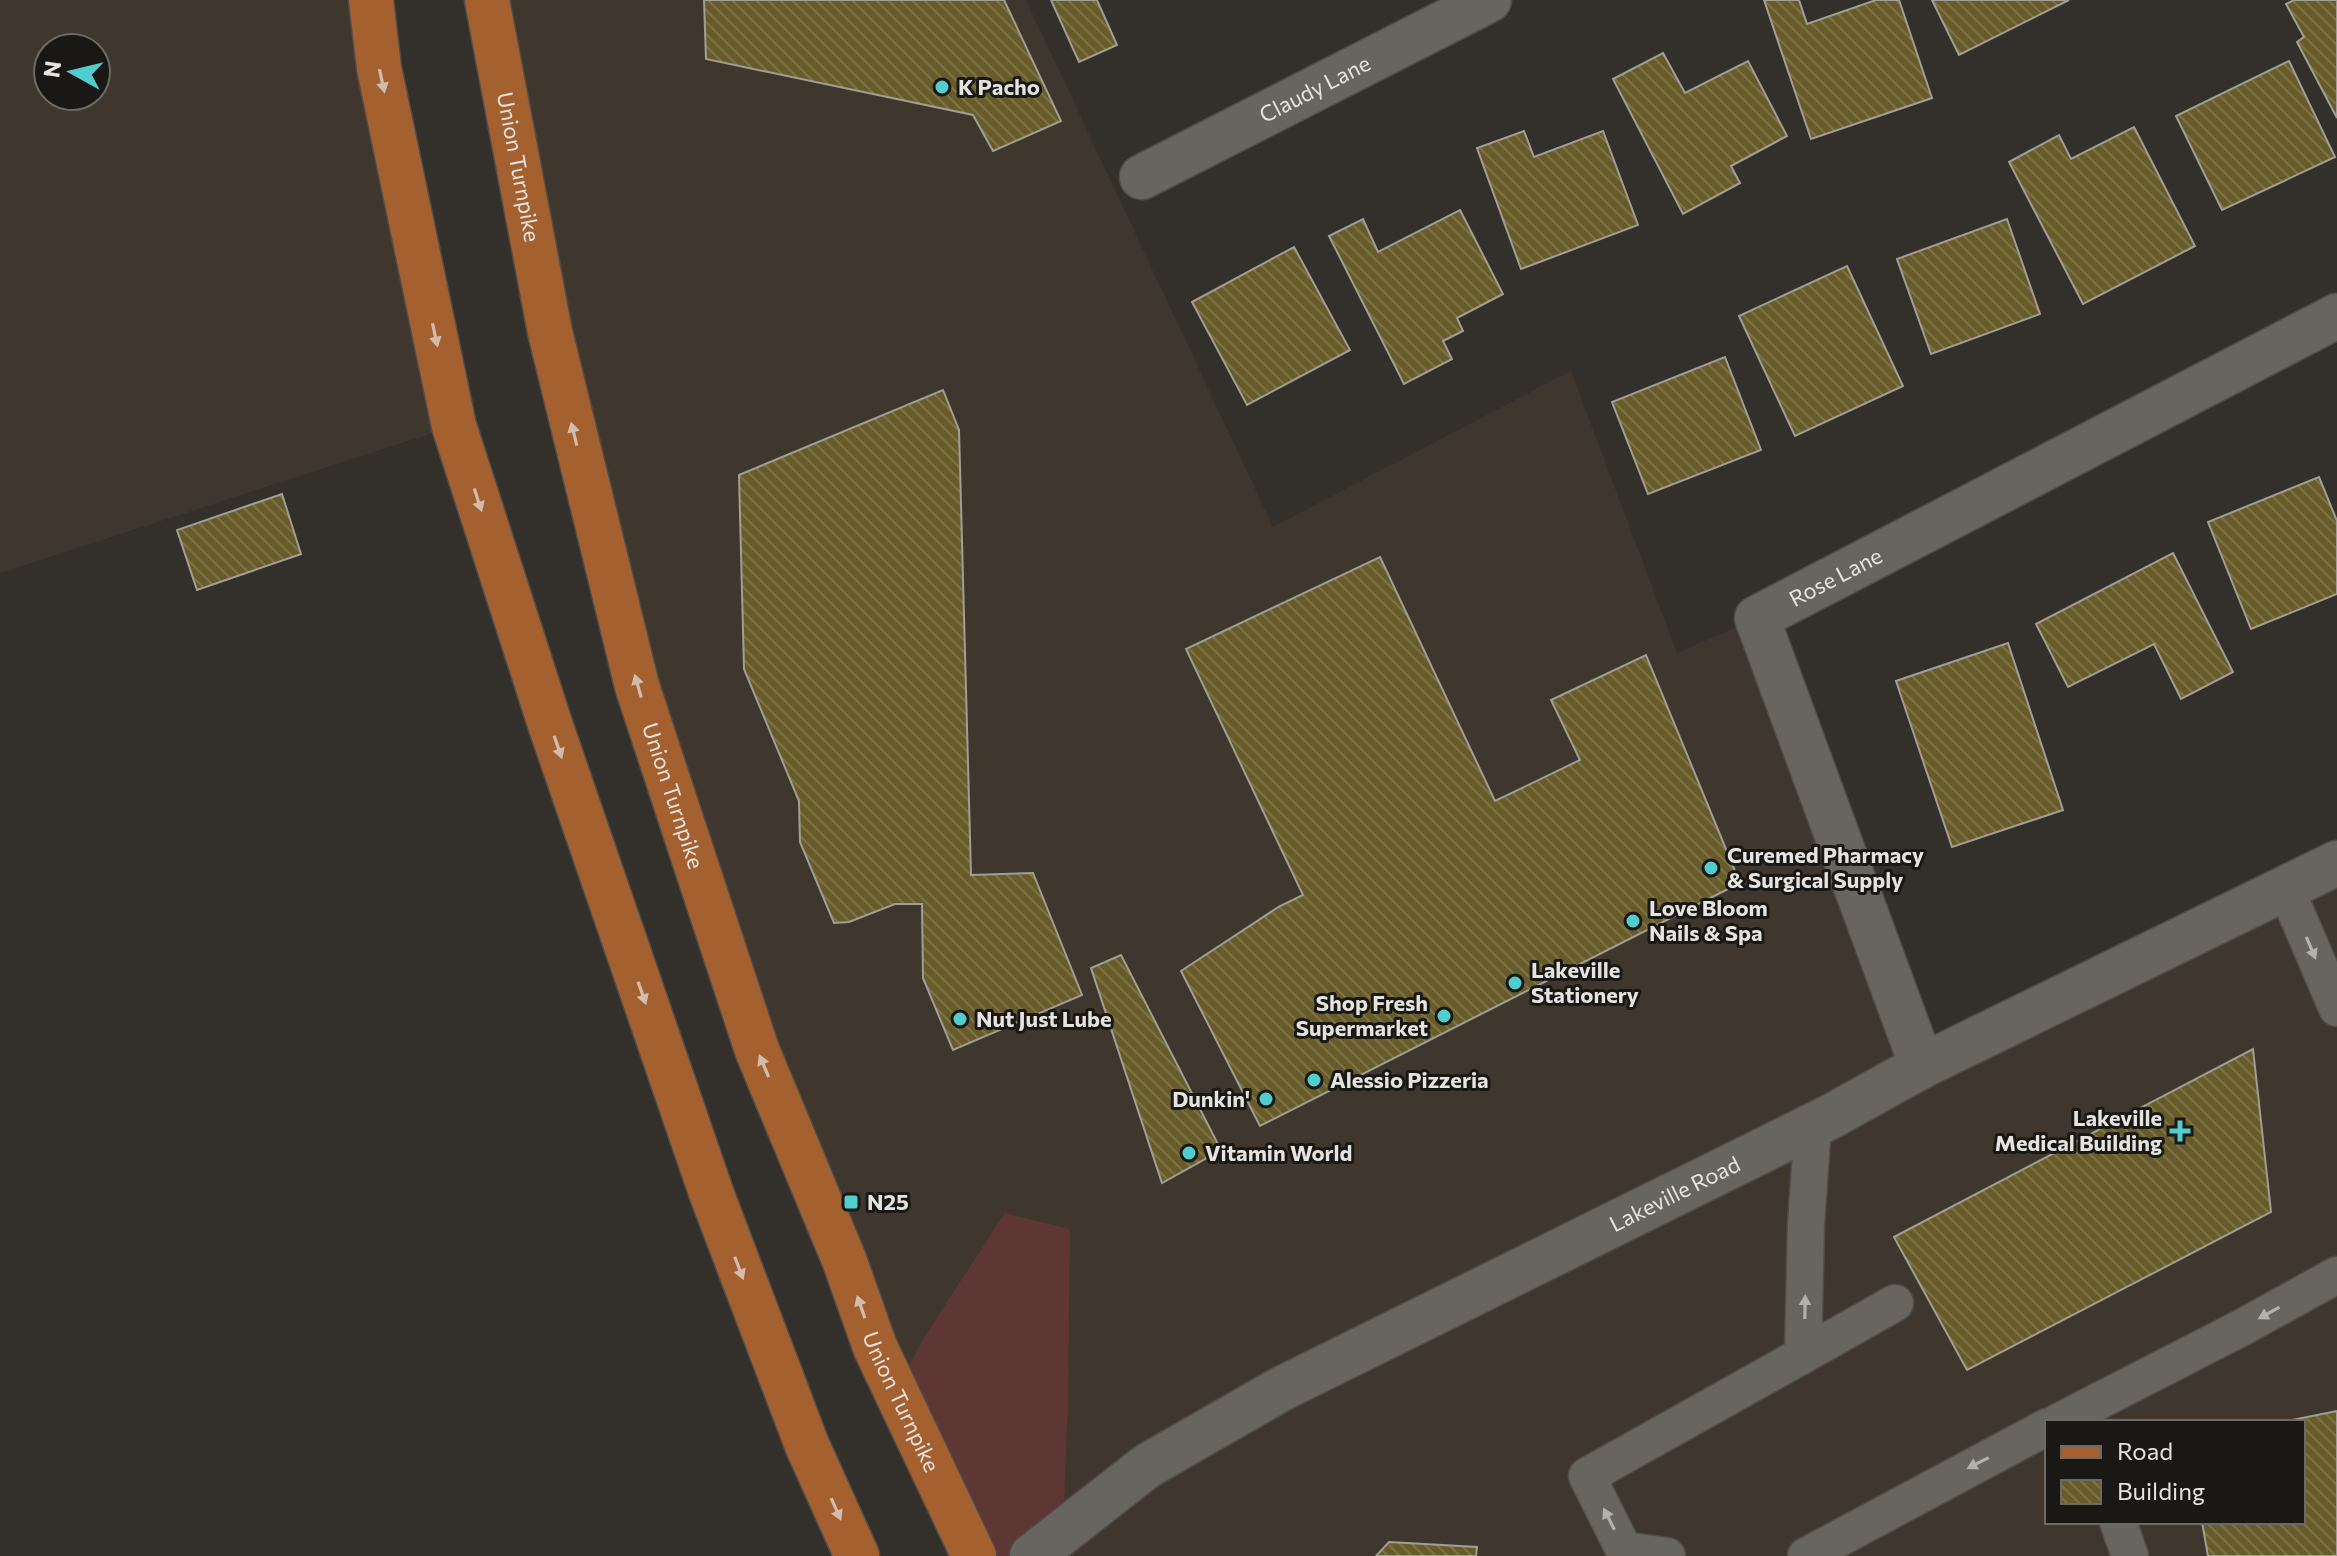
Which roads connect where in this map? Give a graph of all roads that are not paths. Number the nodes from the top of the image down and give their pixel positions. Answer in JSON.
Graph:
{"nodes":[{"id":1,"x":371,"y":0,"type":"edge"},
{"id":2,"x":487,"y":0,"type":"edge"},
{"id":3,"x":1489,"y":0,"type":"edge"},
{"id":4,"x":1142,"y":177,"type":"dead end"},
{"id":5,"x":2337,"y":316,"type":"edge"},
{"id":6,"x":2337,"y":863,"type":"edge"},
{"id":7,"x":2286,"y":889,"type":"junction"},
{"id":8,"x":2337,"y":1008,"type":"edge"},
{"id":9,"x":1922,"y":1066,"type":"junction"},
{"id":10,"x":1813,"y":1125,"type":"junction"},
{"id":11,"x":2337,"y":1275,"type":"edge"},
{"id":12,"x":1895,"y":1303,"type":"dead end"},
{"id":13,"x":1803,"y":1355,"type":"junction"},
{"id":14,"x":2073,"y":1418,"type":"edge"},
{"id":15,"x":2045,"y":1428,"type":"edge"},
{"id":16,"x":2119,"y":1524,"type":"edge"},
{"id":17,"x":857,"y":1556,"type":"edge"},
{"id":18,"x":974,"y":1556,"type":"edge"},
{"id":19,"x":1032,"y":1556,"type":"edge"},
{"id":20,"x":1667,"y":1556,"type":"edge"},
{"id":21,"x":1809,"y":1556,"type":"edge"},
{"id":22,"x":2130,"y":1556,"type":"edge"}],
"edges":[{"from":1,"to":17,"type":"main road","one_way":true},
{"from":18,"to":2,"type":"main road","name":"Union Turnpike","one_way":true},
{"from":3,"to":4,"type":"street","name":"Claudy Lane"},
{"from":5,"to":9,"type":"street","name":"Rose Lane"},
{"from":6,"to":7,"type":"street","name":"Lakeville Road"},
{"from":7,"to":8,"type":"lane","one_way":true},
{"from":7,"to":9,"type":"street","name":"Lakeville Road"},
{"from":9,"to":10,"type":"street","name":"Lakeville Road"},
{"from":13,"to":10,"type":"lane","one_way":true},
{"from":10,"to":19,"type":"street","name":"Lakeville Road"},
{"from":11,"to":14,"type":"lane","one_way":true},
{"from":12,"to":13,"type":"lane"},
{"from":20,"to":13,"type":"lane","one_way":true},
{"from":15,"to":21,"type":"lane","one_way":true},
{"from":16,"to":22,"type":"lane"}]}
